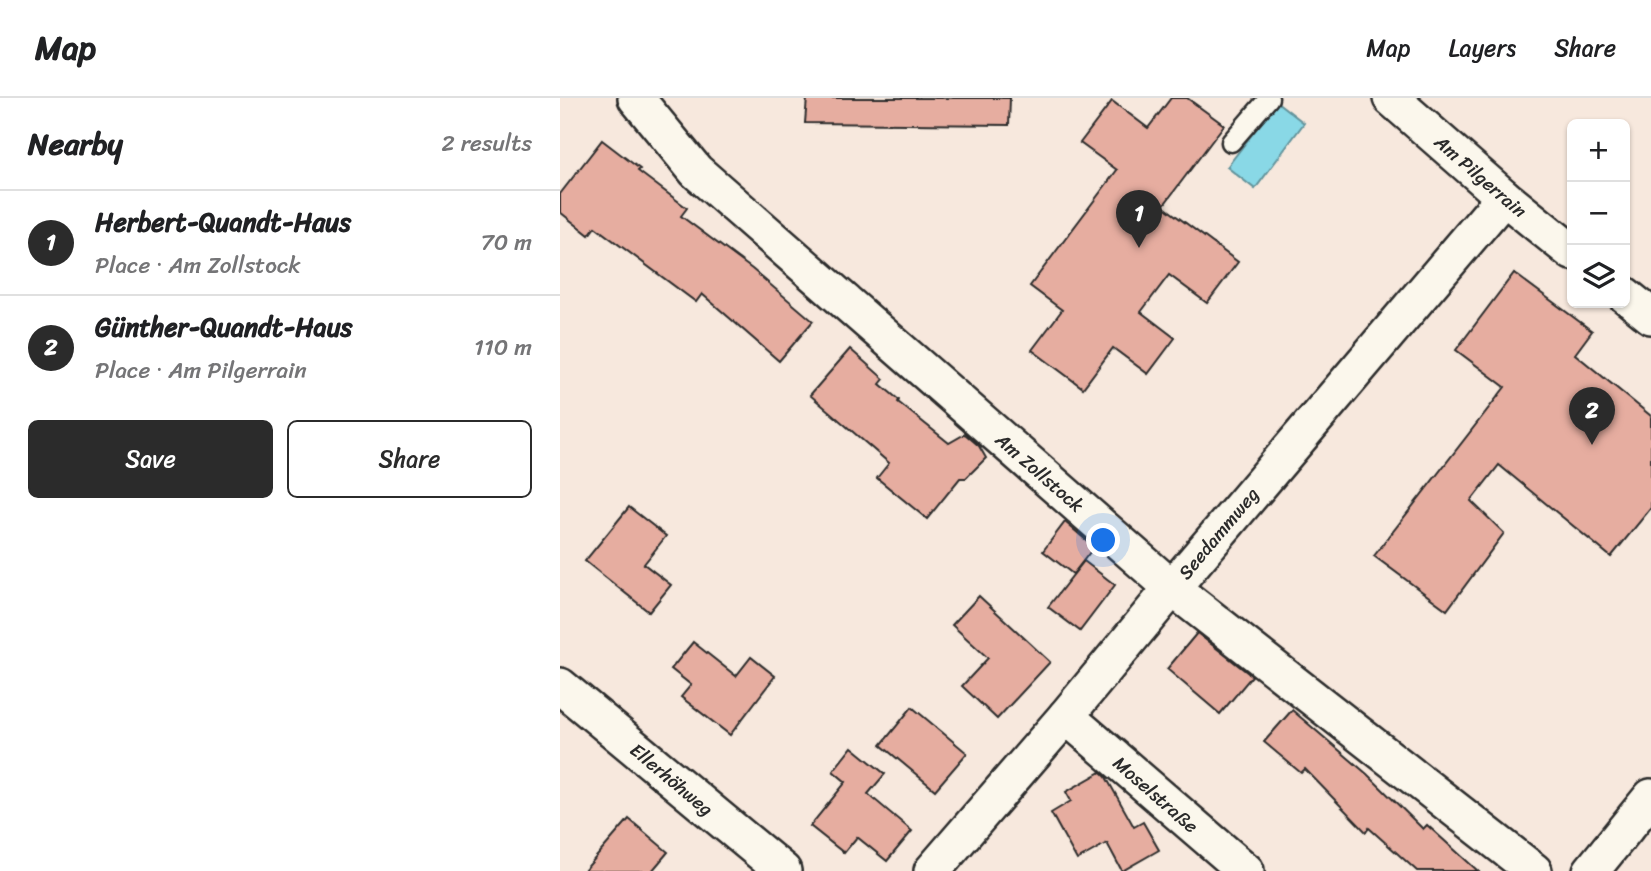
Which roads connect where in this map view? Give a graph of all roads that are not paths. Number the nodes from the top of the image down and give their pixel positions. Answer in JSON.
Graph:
{"nodes":[{"id":1,"x":636,"y":98,"type":"edge"},
{"id":2,"x":1269,"y":98,"type":"edge"},
{"id":3,"x":1391,"y":98,"type":"edge"},
{"id":4,"x":1231,"y":142,"type":"dead end"},
{"id":5,"x":1504,"y":197,"type":"junction"},
{"id":6,"x":1567,"y":248,"type":"edge"},
{"id":7,"x":1630,"y":299,"type":"edge"},
{"id":8,"x":1651,"y":316,"type":"edge"},
{"id":9,"x":1172,"y":588,"type":"junction"},
{"id":10,"x":560,"y":686,"type":"edge"},
{"id":11,"x":1066,"y":716,"type":"junction"},
{"id":12,"x":1651,"y":797,"type":"edge"},
{"id":13,"x":783,"y":871,"type":"edge"},
{"id":14,"x":932,"y":871,"type":"edge"},
{"id":15,"x":1246,"y":871,"type":"edge"},
{"id":16,"x":1534,"y":871,"type":"edge"},
{"id":17,"x":1591,"y":871,"type":"edge"}],
"edges":[{"from":1,"to":9,"type":"street","name":"Am Zollstock"},
{"from":2,"to":4,"type":"lane"},
{"from":3,"to":5,"type":"street","name":"Am Pilgerrain"},
{"from":5,"to":6,"type":"street","name":"Am Pilgerrain"},
{"from":5,"to":9,"type":"street","name":"Seedammweg"},
{"from":7,"to":8,"type":"street"},
{"from":9,"to":11,"type":"street","name":"Seedammweg"},
{"from":9,"to":16,"type":"street","name":"Am Zollstock"},
{"from":10,"to":13,"type":"street","name":"Ellerhöhweg"},
{"from":11,"to":14,"type":"street","name":"Seedammweg"},
{"from":11,"to":15,"type":"street","name":"Moselstraße"},
{"from":12,"to":17,"type":"street"}]}
